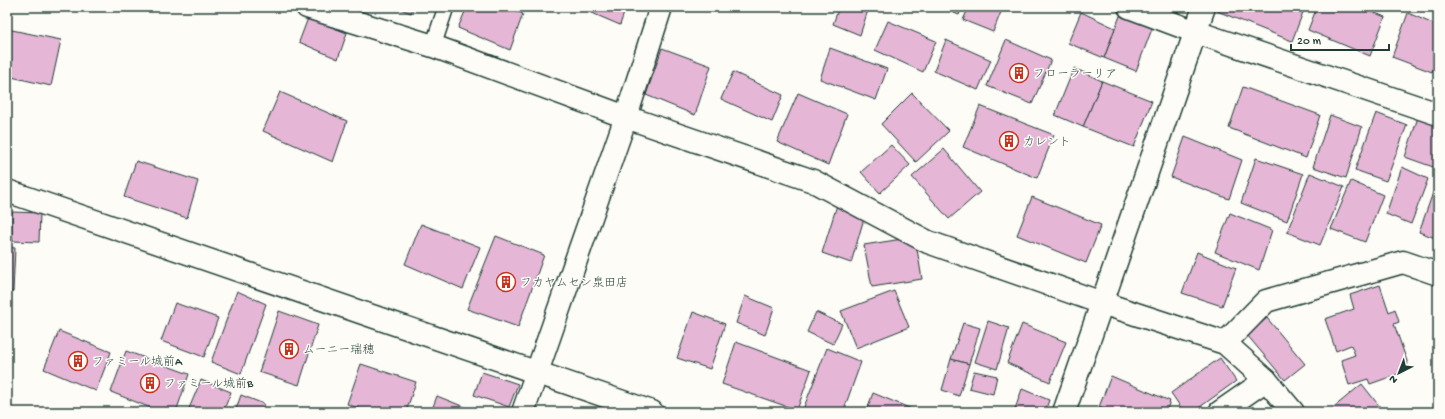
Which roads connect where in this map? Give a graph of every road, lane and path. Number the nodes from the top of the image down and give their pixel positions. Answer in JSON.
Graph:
{"nodes":[{"id":1,"x":307,"y":7,"type":"edge"},
{"id":2,"x":446,"y":7,"type":"edge"},
{"id":3,"x":661,"y":7,"type":"edge"},
{"id":4,"x":1129,"y":7,"type":"edge"},
{"id":5,"x":1204,"y":7,"type":"edge"},
{"id":6,"x":1196,"y":32,"type":"junction"},
{"id":7,"x":433,"y":46,"type":"junction"},
{"id":8,"x":1438,"y":114,"type":"edge"},
{"id":9,"x":626,"y":117,"type":"junction"},
{"id":10,"x":7,"y":191,"type":"edge"},
{"id":11,"x":1438,"y":274,"type":"edge"},
{"id":12,"x":1102,"y":303,"type":"junction"},
{"id":13,"x":1224,"y":343,"type":"junction"},
{"id":14,"x":537,"y":373,"type":"junction"},
{"id":15,"x":1266,"y":380,"type":"junction"},
{"id":16,"x":523,"y":412,"type":"edge"},
{"id":17,"x":652,"y":412,"type":"edge"},
{"id":18,"x":1064,"y":412,"type":"edge"},
{"id":19,"x":1220,"y":412,"type":"edge"},
{"id":20,"x":1293,"y":412,"type":"edge"}],
"edges":[{"from":1,"to":7,"type":"street"},
{"from":2,"to":7,"type":"lane"},
{"from":3,"to":9,"type":"street"},
{"from":4,"to":6,"type":"street"},
{"from":5,"to":6,"type":"street"},
{"from":6,"to":8,"type":"street"},
{"from":6,"to":12,"type":"street"},
{"from":7,"to":9,"type":"street"},
{"from":9,"to":12,"type":"street"},
{"from":9,"to":14,"type":"street"},
{"from":10,"to":14,"type":"street"},
{"from":11,"to":13,"type":"street"},
{"from":12,"to":13,"type":"street"},
{"from":12,"to":18,"type":"street"},
{"from":13,"to":15,"type":"street"},
{"from":14,"to":16,"type":"street"},
{"from":14,"to":17,"type":"street"},
{"from":15,"to":19,"type":"street"},
{"from":15,"to":20,"type":"street"}]}
